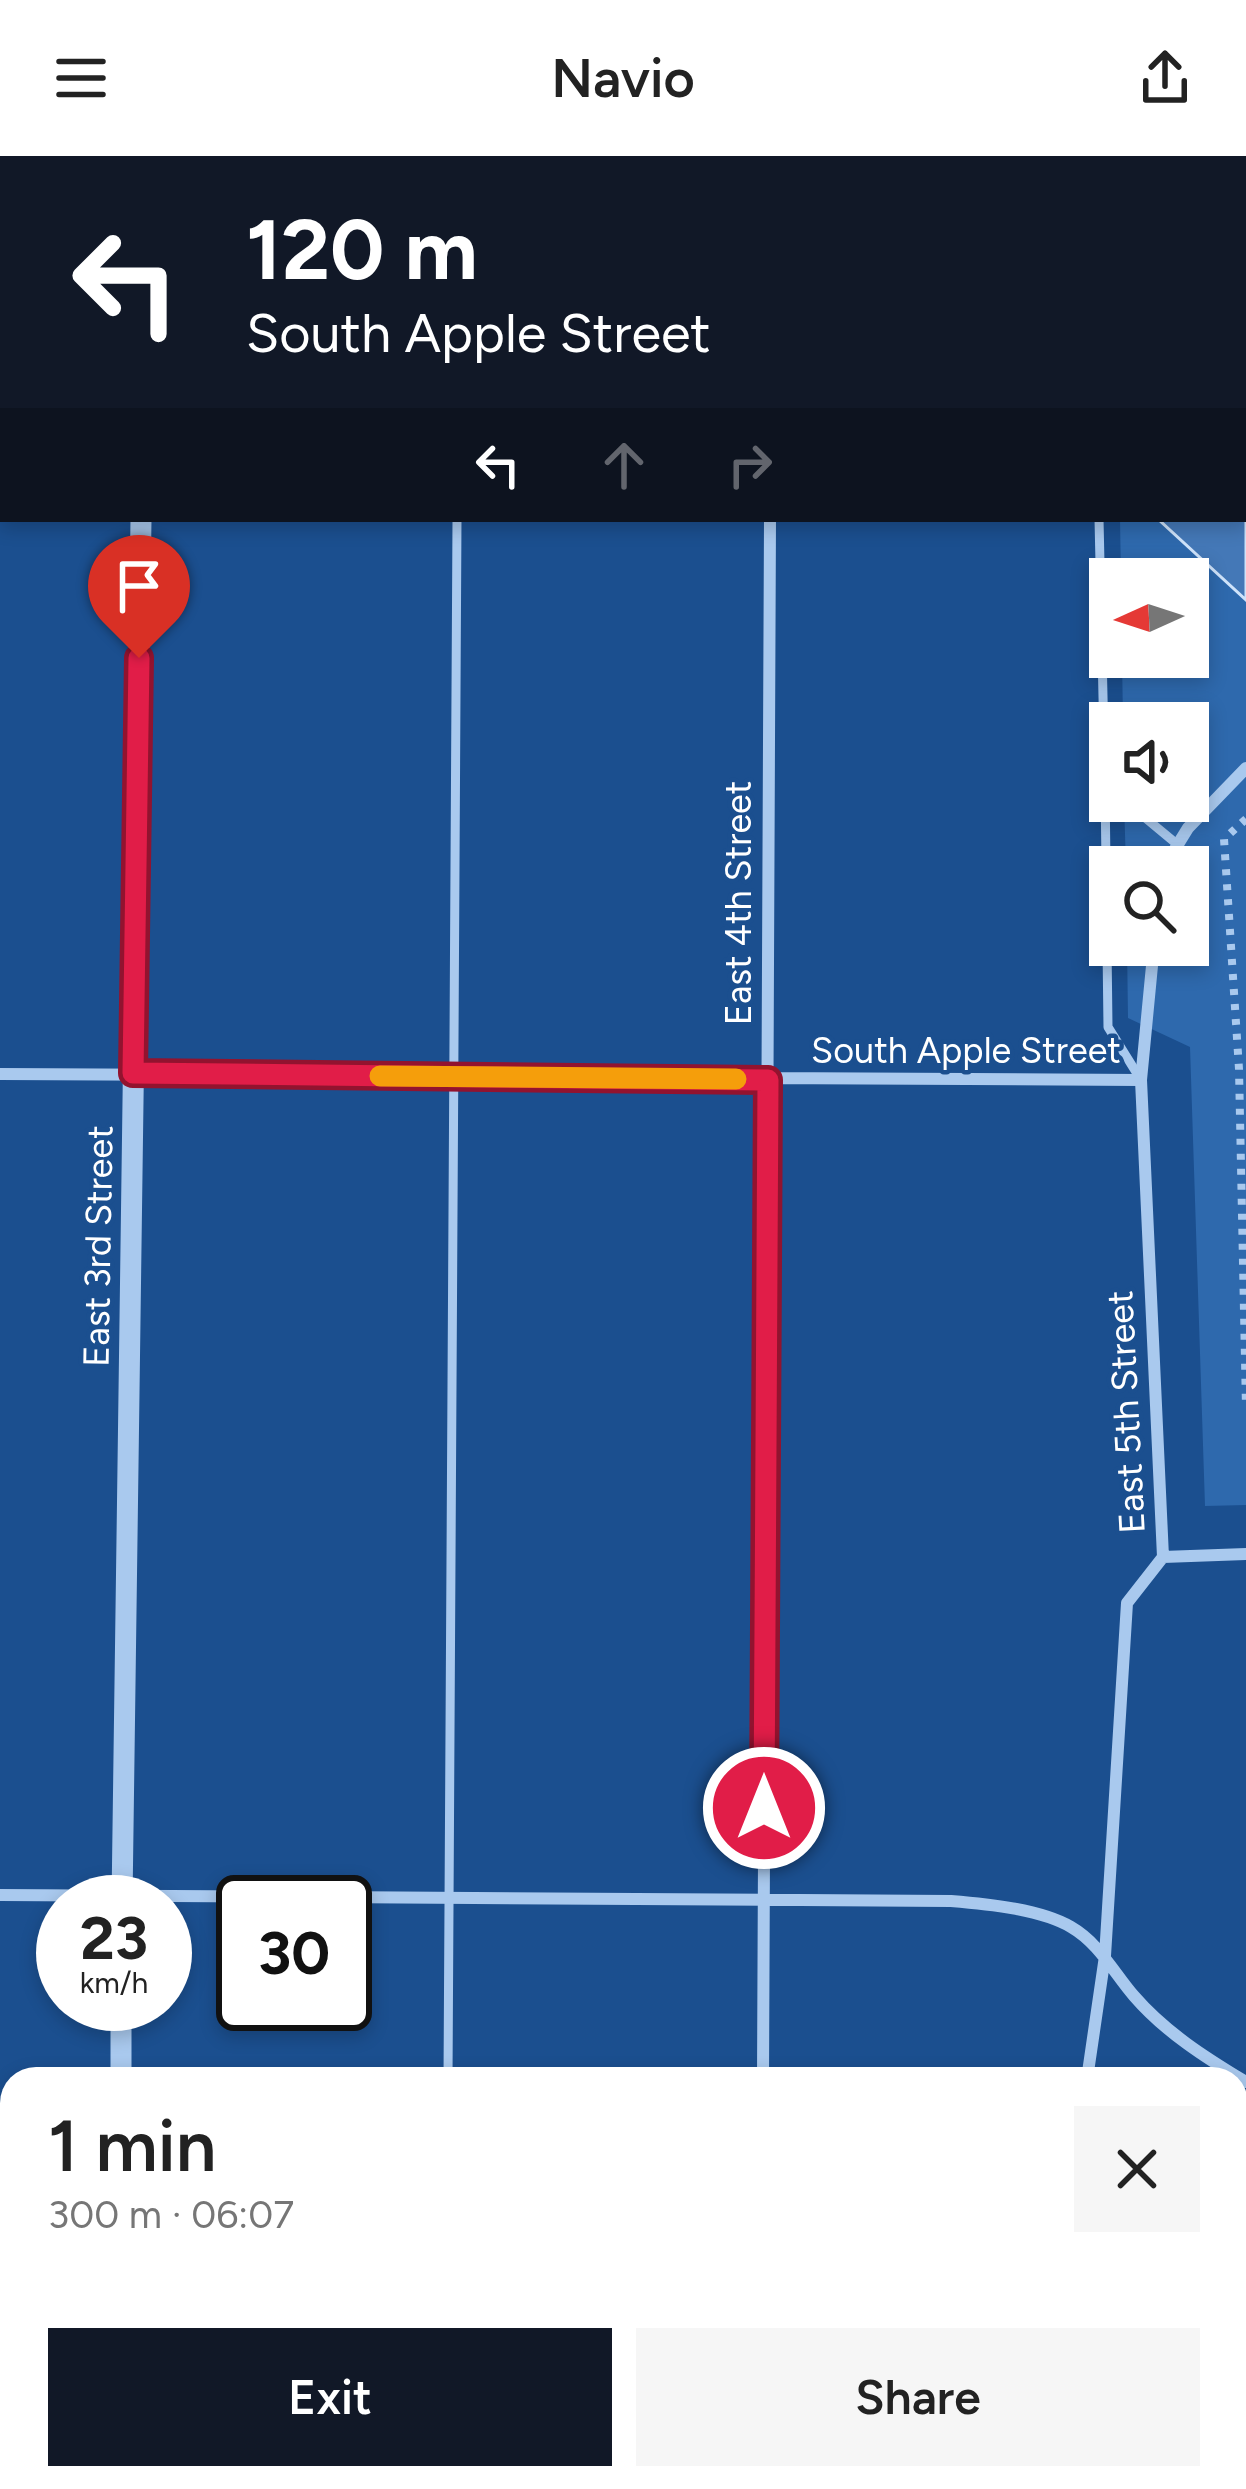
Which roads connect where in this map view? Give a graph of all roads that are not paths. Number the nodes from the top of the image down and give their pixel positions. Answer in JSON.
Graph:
{"nodes":[{"id":1,"x":141,"y":522,"type":"edge"},
{"id":2,"x":457,"y":522,"type":"edge"},
{"id":3,"x":770,"y":522,"type":"edge"},
{"id":4,"x":1099,"y":522,"type":"edge"},
{"id":5,"x":1105,"y":702,"type":"edge"},
{"id":6,"x":1246,"y":768,"type":"edge"},
{"id":7,"x":1108,"y":822,"type":"edge"},
{"id":8,"x":1150,"y":822,"type":"edge"},
{"id":9,"x":1178,"y":845,"type":"joint"},
{"id":10,"x":1152,"y":966,"type":"edge"},
{"id":11,"x":133,"y":1073,"type":"junction"},
{"id":12,"x":0,"y":1074,"type":"edge"},
{"id":13,"x":452,"y":1076,"type":"junction"},
{"id":14,"x":768,"y":1080,"type":"junction"},
{"id":15,"x":1141,"y":1080,"type":"junction"},
{"id":16,"x":1246,"y":1554,"type":"edge"},
{"id":17,"x":1163,"y":1557,"type":"junction"},
{"id":18,"x":122,"y":1875,"type":"edge"},
{"id":19,"x":0,"y":1895,"type":"edge"},
{"id":20,"x":36,"y":1896,"type":"edge"},
{"id":21,"x":450,"y":1898,"type":"junction"},
{"id":22,"x":192,"y":1899,"type":"edge"},
{"id":23,"x":764,"y":1900,"type":"junction"},
{"id":24,"x":1105,"y":1956,"type":"junction"},
{"id":25,"x":121,"y":2031,"type":"edge"},
{"id":26,"x":121,"y":2067,"type":"edge"},
{"id":27,"x":448,"y":2067,"type":"edge"},
{"id":28,"x":764,"y":2067,"type":"edge"},
{"id":29,"x":1089,"y":2067,"type":"edge"},
{"id":30,"x":1221,"y":2067,"type":"edge"}],
"edges":[{"from":1,"to":11,"type":"street","name":"East 3rd Street"},
{"from":2,"to":13,"type":"lane"},
{"from":3,"to":14,"type":"street","name":"East 4th Street"},
{"from":4,"to":5,"type":"lane"},
{"from":6,"to":9,"type":"street"},
{"from":7,"to":15,"type":"lane"},
{"from":8,"to":9,"type":"lane"},
{"from":10,"to":15,"type":"street","name":"East 5th Street"},
{"from":11,"to":12,"type":"street","name":"South Apple Street"},
{"from":11,"to":13,"type":"street","name":"South Apple Street"},
{"from":11,"to":18,"type":"street","name":"East 3rd Street"},
{"from":13,"to":14,"type":"street","name":"South Apple Street"},
{"from":13,"to":21,"type":"lane"},
{"from":14,"to":15,"type":"street","name":"South Apple Street"},
{"from":14,"to":23,"type":"street","name":"East 4th Street"},
{"from":15,"to":17,"type":"street","name":"East 5th Street"},
{"from":16,"to":17,"type":"street"},
{"from":17,"to":24,"type":"street","name":"East 5th Street"},
{"from":19,"to":20,"type":"street"},
{"from":21,"to":22,"type":"street"},
{"from":21,"to":23,"type":"street"},
{"from":21,"to":27,"type":"lane"},
{"from":23,"to":24,"type":"street"},
{"from":23,"to":28,"type":"street","name":"East 4th Street"},
{"from":24,"to":29,"type":"street","name":"East 5th Street"},
{"from":24,"to":30,"type":"street"},
{"from":25,"to":26,"type":"street"}]}
